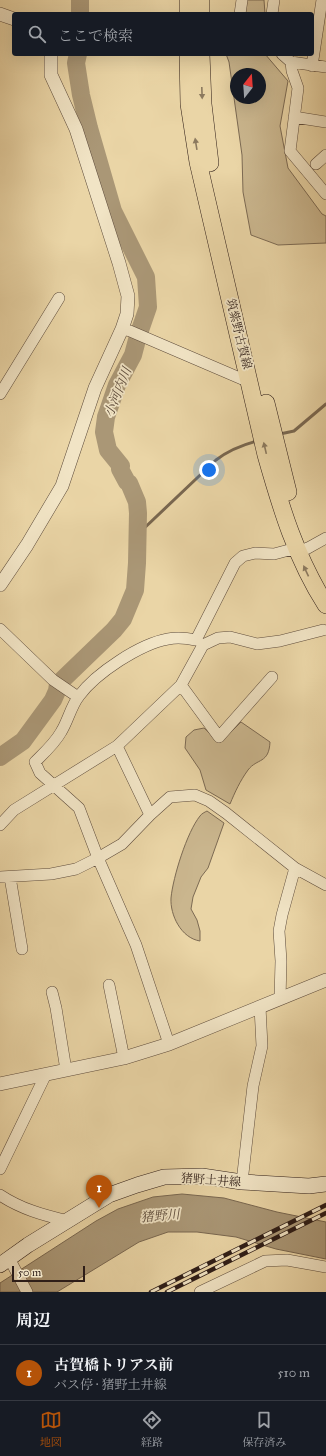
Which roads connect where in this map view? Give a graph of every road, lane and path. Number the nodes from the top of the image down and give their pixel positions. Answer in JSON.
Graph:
{"nodes":[{"id":1,"x":188,"y":0,"type":"edge"},
{"id":2,"x":201,"y":0,"type":"edge"},
{"id":3,"x":242,"y":0,"type":"edge"},
{"id":4,"x":274,"y":0,"type":"edge"},
{"id":5,"x":322,"y":0,"type":"edge"},
{"id":6,"x":188,"y":12,"type":"edge"},
{"id":7,"x":201,"y":12,"type":"edge"},
{"id":8,"x":240,"y":12,"type":"edge"},
{"id":9,"x":272,"y":12,"type":"edge"},
{"id":10,"x":323,"y":13,"type":"edge"},
{"id":11,"x":0,"y":14,"type":"edge"},
{"id":12,"x":12,"y":18,"type":"edge"},
{"id":13,"x":51,"y":56,"type":"edge"},
{"id":14,"x":188,"y":56,"type":"edge"},
{"id":15,"x":201,"y":56,"type":"edge"},
{"id":16,"x":284,"y":56,"type":"edge"},
{"id":17,"x":291,"y":62,"type":"junction"},
{"id":18,"x":312,"y":66,"type":"junction"},
{"id":19,"x":326,"y":67,"type":"edge"},
{"id":20,"x":294,"y":117,"type":"junction"},
{"id":21,"x":326,"y":122,"type":"edge"},
{"id":22,"x":326,"y":155,"type":"edge"},
{"id":23,"x":316,"y":164,"type":"dead end"},
{"id":24,"x":326,"y":194,"type":"edge"},
{"id":25,"x":59,"y":298,"type":"dead end"},
{"id":26,"x":126,"y":330,"type":"junction"},
{"id":27,"x":249,"y":378,"type":"junction"},
{"id":28,"x":0,"y":394,"type":"edge"},
{"id":29,"x":326,"y":538,"type":"edge"},
{"id":30,"x":303,"y":550,"type":"junction"},
{"id":31,"x":326,"y":584,"type":"edge"},
{"id":32,"x":0,"y":585,"type":"edge"},
{"id":33,"x":326,"y":605,"type":"edge"},
{"id":34,"x":0,"y":629,"type":"edge"},
{"id":35,"x":323,"y":630,"type":"dead end"},
{"id":36,"x":199,"y":643,"type":"junction"},
{"id":37,"x":272,"y":677,"type":"dead end"},
{"id":38,"x":181,"y":685,"type":"junction"},
{"id":39,"x":76,"y":695,"type":"junction"},
{"id":40,"x":117,"y":746,"type":"junction"},
{"id":41,"x":53,"y":784,"type":"junction"},
{"id":42,"x":150,"y":815,"type":"junction"},
{"id":43,"x":0,"y":825,"type":"edge"},
{"id":44,"x":98,"y":858,"type":"junction"},
{"id":45,"x":295,"y":868,"type":"junction"},
{"id":46,"x":5,"y":877,"type":"edge"},
{"id":47,"x":326,"y":885,"type":"edge"},
{"id":48,"x":22,"y":949,"type":"dead end"},
{"id":49,"x":326,"y":980,"type":"edge"},
{"id":50,"x":110,"y":985,"type":"dead end"},
{"id":51,"x":52,"y":992,"type":"dead end"},
{"id":52,"x":280,"y":999,"type":"junction"},
{"id":53,"x":260,"y":1007,"type":"junction"},
{"id":54,"x":169,"y":1044,"type":"junction"},
{"id":55,"x":124,"y":1058,"type":"junction"},
{"id":56,"x":66,"y":1070,"type":"junction"},
{"id":57,"x":46,"y":1074,"type":"junction"},
{"id":58,"x":0,"y":1084,"type":"edge"},
{"id":59,"x":0,"y":1169,"type":"edge"},
{"id":60,"x":242,"y":1182,"type":"junction"},
{"id":61,"x":326,"y":1184,"type":"edge"},
{"id":62,"x":0,"y":1195,"type":"edge"},
{"id":63,"x":68,"y":1221,"type":"junction"},
{"id":64,"x":8,"y":1264,"type":"edge"},
{"id":65,"x":326,"y":1267,"type":"edge"},
{"id":66,"x":27,"y":1292,"type":"edge"},
{"id":67,"x":200,"y":1292,"type":"edge"}],
"edges":[{"from":1,"to":6,"type":"main road"},
{"from":2,"to":7,"type":"main road"},
{"from":3,"to":8,"type":"street"},
{"from":4,"to":9,"type":"street"},
{"from":5,"to":10,"type":"street"},
{"from":10,"to":18,"type":"street"},
{"from":11,"to":12,"type":"street"},
{"from":13,"to":26,"type":"street"},
{"from":27,"to":14,"type":"main road","name":"筑紫野古賀線","one_way":true},
{"from":15,"to":30,"type":"main road","name":"筑紫野古賀線","one_way":true},
{"from":16,"to":17,"type":"street"},
{"from":17,"to":18,"type":"street"},
{"from":17,"to":20,"type":"street"},
{"from":18,"to":19,"type":"street"},
{"from":20,"to":21,"type":"street"},
{"from":20,"to":24,"type":"street"},
{"from":22,"to":23,"type":"street"},
{"from":25,"to":28,"type":"street"},
{"from":26,"to":27,"type":"street"},
{"from":26,"to":32,"type":"street"},
{"from":30,"to":27,"type":"main road","name":"筑紫野古賀線","one_way":true},
{"from":29,"to":30,"type":"street"},
{"from":30,"to":31,"type":"main road","name":"筑紫野古賀線"},
{"from":33,"to":30,"type":"main road","name":"筑紫野古賀線","one_way":true},
{"from":30,"to":36,"type":"street"},
{"from":34,"to":39,"type":"street"},
{"from":35,"to":36,"type":"street"},
{"from":36,"to":38,"type":"street"},
{"from":36,"to":39,"type":"street"},
{"from":37,"to":38,"type":"street"},
{"from":38,"to":40,"type":"street"},
{"from":39,"to":41,"type":"street"},
{"from":40,"to":41,"type":"street"},
{"from":40,"to":42,"type":"street"},
{"from":41,"to":43,"type":"street"},
{"from":41,"to":44,"type":"street"},
{"from":42,"to":44,"type":"street"},
{"from":42,"to":45,"type":"street"},
{"from":44,"to":46,"type":"street"},
{"from":44,"to":54,"type":"street"},
{"from":45,"to":47,"type":"street"},
{"from":45,"to":52,"type":"street"},
{"from":46,"to":48,"type":"street"},
{"from":49,"to":52,"type":"street"},
{"from":50,"to":55,"type":"street"},
{"from":51,"to":56,"type":"street"},
{"from":52,"to":53,"type":"street"},
{"from":53,"to":54,"type":"street"},
{"from":53,"to":60,"type":"street"},
{"from":54,"to":55,"type":"street"},
{"from":55,"to":56,"type":"street"},
{"from":56,"to":57,"type":"street"},
{"from":57,"to":58,"type":"street"},
{"from":57,"to":59,"type":"street"},
{"from":60,"to":61,"type":"main road","name":"猪野土井線"},
{"from":60,"to":63,"type":"main road","name":"猪野土井線"},
{"from":62,"to":63,"type":"street"},
{"from":63,"to":64,"type":"main road","name":"猪野土井線"},
{"from":64,"to":66,"type":"street"},
{"from":65,"to":67,"type":"street"}]}
